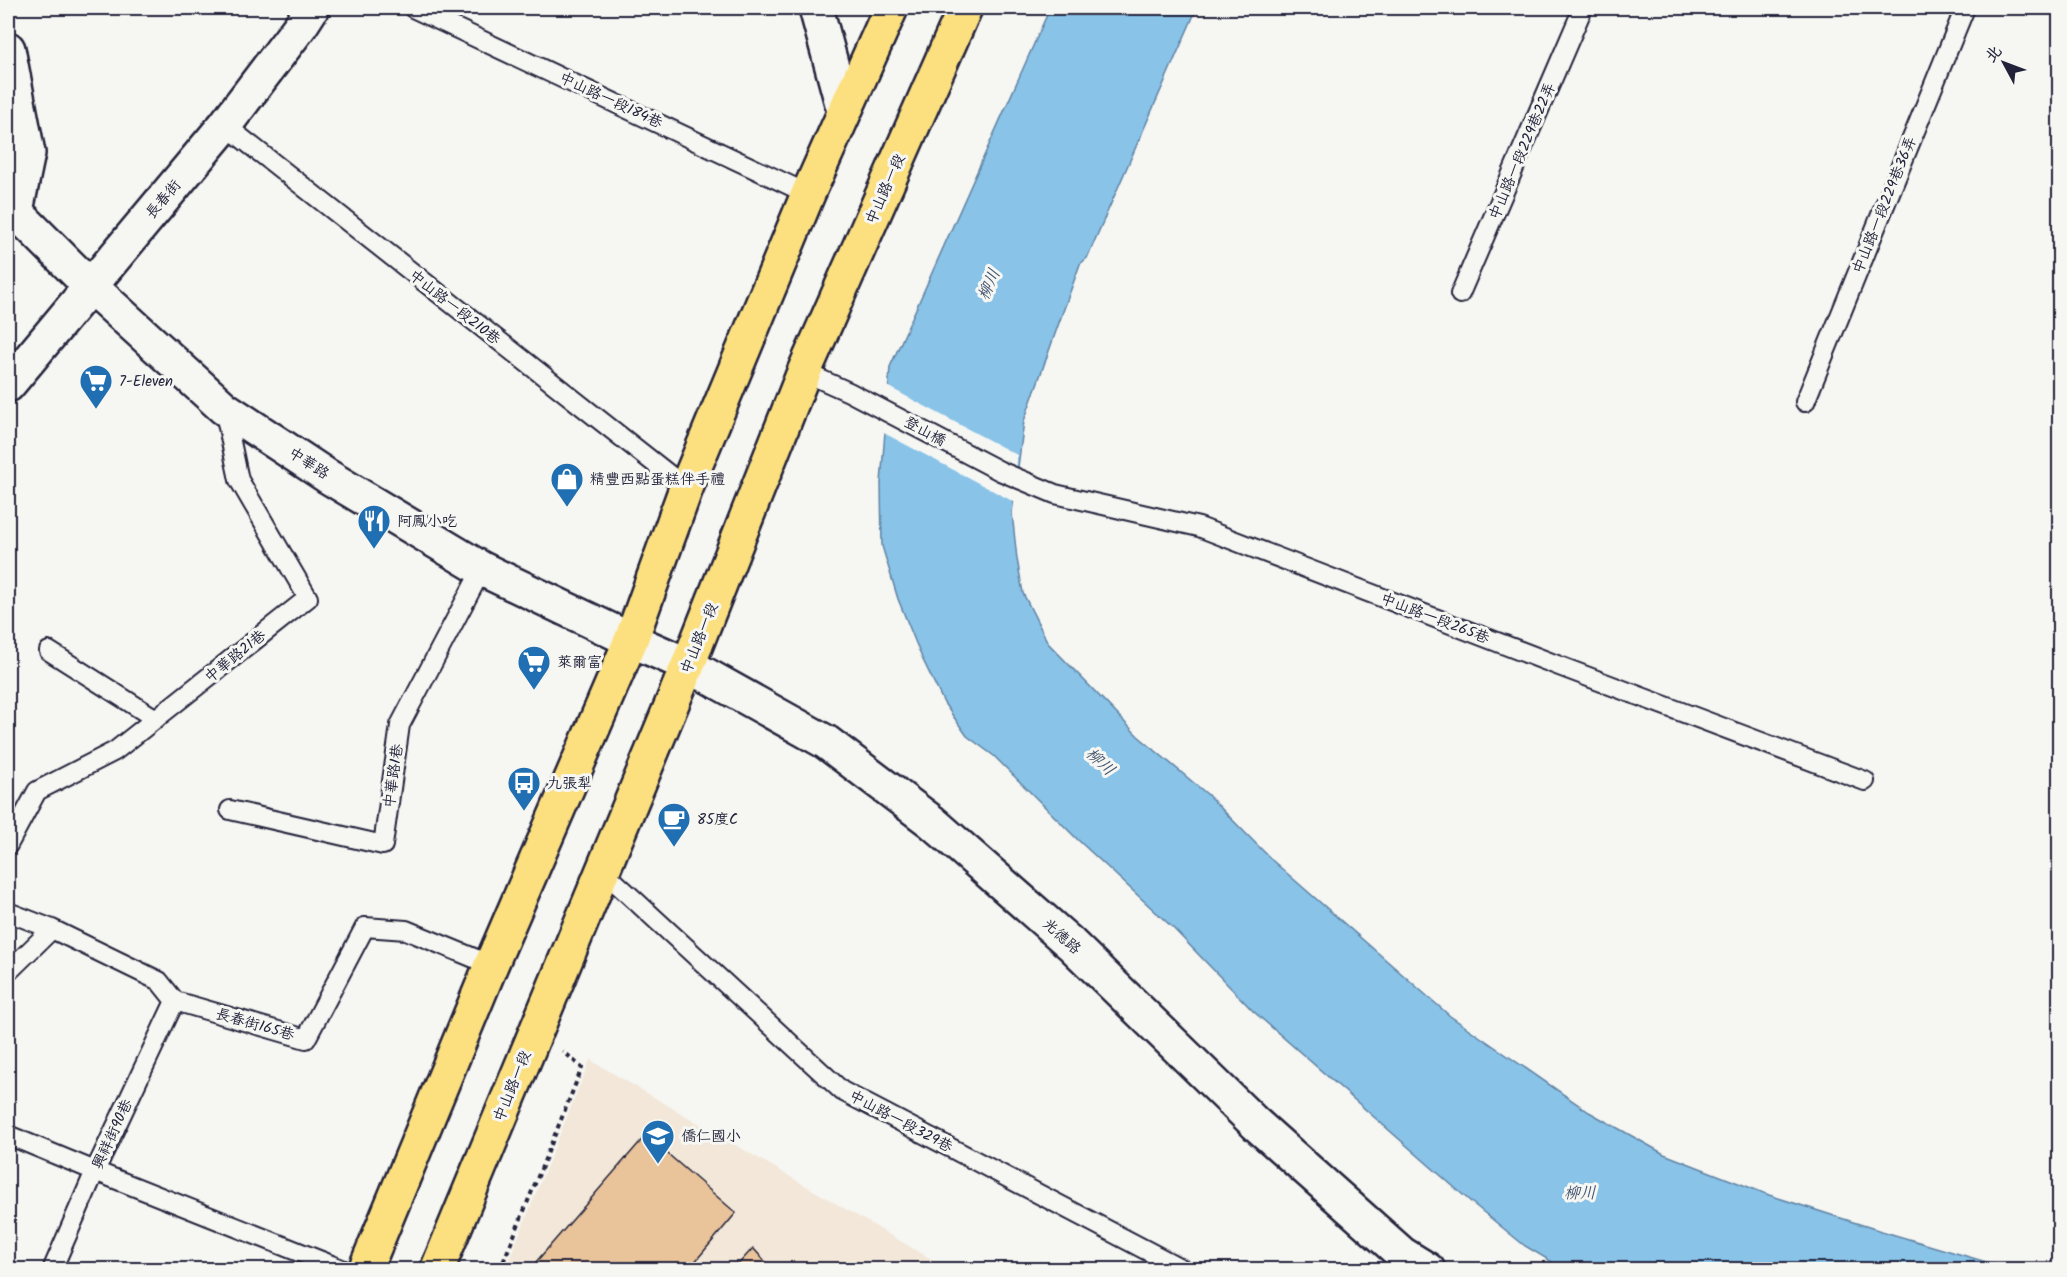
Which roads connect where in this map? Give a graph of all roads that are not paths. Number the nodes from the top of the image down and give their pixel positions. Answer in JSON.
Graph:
{"nodes":[{"id":1,"x":312,"y":8,"type":"edge"},
{"id":2,"x":413,"y":8,"type":"edge"},
{"id":3,"x":816,"y":8,"type":"edge"},
{"id":4,"x":891,"y":8,"type":"edge"},
{"id":5,"x":965,"y":8,"type":"edge"},
{"id":6,"x":1583,"y":8,"type":"edge"},
{"id":7,"x":1965,"y":8,"type":"edge"},
{"id":8,"x":8,"y":49,"type":"edge"},
{"id":9,"x":844,"y":111,"type":"junction"},
{"id":10,"x":225,"y":125,"type":"junction"},
{"id":11,"x":808,"y":194,"type":"junction"},
{"id":12,"x":10,"y":209,"type":"edge"},
{"id":13,"x":90,"y":286,"type":"junction"},
{"id":14,"x":1460,"y":294,"type":"dead end"},
{"id":15,"x":804,"y":372,"type":"junction"},
{"id":16,"x":8,"y":385,"type":"edge"},
{"id":17,"x":1804,"y":402,"type":"dead end"},
{"id":18,"x":224,"y":408,"type":"junction"},
{"id":19,"x":1000,"y":471,"type":"joint"},
{"id":20,"x":686,"y":488,"type":"junction"},
{"id":21,"x":482,"y":569,"type":"junction"},
{"id":22,"x":50,"y":651,"type":"dead end"},
{"id":23,"x":660,"y":652,"type":"junction"},
{"id":24,"x":156,"y":719,"type":"junction"},
{"id":25,"x":1865,"y":781,"type":"dead end"},
{"id":26,"x":230,"y":810,"type":"dead end"},
{"id":27,"x":8,"y":845,"type":"edge"},
{"id":28,"x":602,"y":870,"type":"junction"},
{"id":29,"x":8,"y":912,"type":"edge"},
{"id":30,"x":52,"y":929,"type":"junction"},
{"id":31,"x":491,"y":965,"type":"junction"},
{"id":32,"x":8,"y":972,"type":"edge"},
{"id":33,"x":175,"y":1001,"type":"junction"},
{"id":34,"x":8,"y":1135,"type":"edge"},
{"id":35,"x":94,"y":1171,"type":"junction"},
{"id":36,"x":52,"y":1269,"type":"edge"},
{"id":37,"x":344,"y":1269,"type":"edge"},
{"id":38,"x":365,"y":1269,"type":"edge"},
{"id":39,"x":437,"y":1269,"type":"edge"},
{"id":40,"x":1184,"y":1269,"type":"edge"},
{"id":41,"x":1428,"y":1269,"type":"edge"}],
"edges":[{"from":1,"to":10,"type":"street","name":"長春街"},
{"from":2,"to":11,"type":"lane","name":"中山路一段184巷"},
{"from":3,"to":9,"type":"street"},
{"from":4,"to":9,"type":"main road","name":"中山路一段"},
{"from":5,"to":15,"type":"main road","name":"中山路一段"},
{"from":6,"to":14,"type":"lane","name":"中山路一段229巷22弄"},
{"from":7,"to":17,"type":"lane","name":"中山路一段229巷36弄"},
{"from":8,"to":12,"type":"street"},
{"from":9,"to":11,"type":"main road","name":"中山路一段"},
{"from":10,"to":13,"type":"street","name":"長春街"},
{"from":10,"to":20,"type":"lane","name":"中山路一段210巷"},
{"from":11,"to":20,"type":"main road","name":"中山路一段"},
{"from":12,"to":13,"type":"street","name":"中華路"},
{"from":13,"to":16,"type":"street","name":"長春街"},
{"from":13,"to":18,"type":"street","name":"中華路"},
{"from":15,"to":19,"type":"lane","name":"登山橋"},
{"from":15,"to":23,"type":"main road","name":"中山路一段"},
{"from":18,"to":21,"type":"street","name":"中華路"},
{"from":18,"to":24,"type":"lane","name":"中華路21巷"},
{"from":19,"to":25,"type":"lane","name":"中山路一段265巷"},
{"from":20,"to":23,"type":"main road","name":"中山路一段"},
{"from":21,"to":23,"type":"street","name":"中華路"},
{"from":21,"to":26,"type":"lane","name":"中華路1巷"},
{"from":22,"to":24,"type":"lane"},
{"from":23,"to":28,"type":"main road","name":"中山路一段"},
{"from":23,"to":31,"type":"main road","name":"中山路一段"},
{"from":23,"to":41,"type":"street","name":"光德路"},
{"from":24,"to":27,"type":"lane","name":"中華路21巷"},
{"from":28,"to":39,"type":"main road","name":"中山路一段"},
{"from":28,"to":40,"type":"lane","name":"中山路一段329巷"},
{"from":29,"to":30,"type":"lane"},
{"from":30,"to":32,"type":"lane"},
{"from":30,"to":33,"type":"lane"},
{"from":31,"to":33,"type":"lane","name":"長春街165巷"},
{"from":31,"to":38,"type":"main road","name":"中山路一段"},
{"from":33,"to":35,"type":"lane","name":"興祥街90巷"},
{"from":34,"to":35,"type":"lane"},
{"from":35,"to":36,"type":"lane","name":"興祥街90巷"},
{"from":35,"to":37,"type":"lane"}]}
